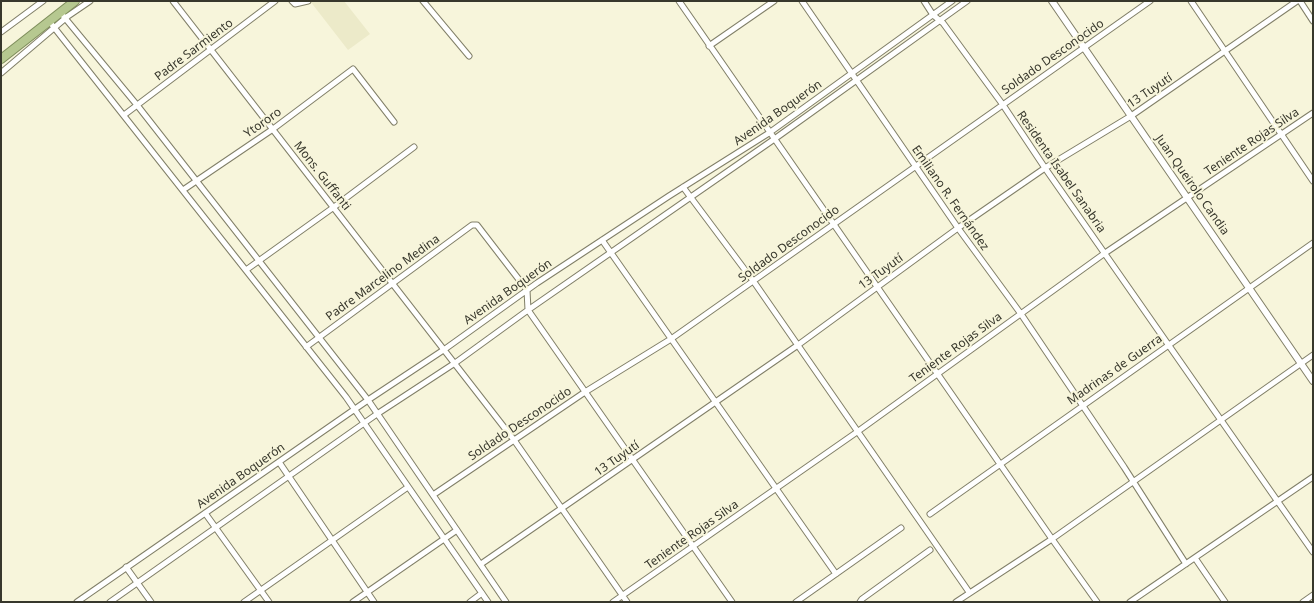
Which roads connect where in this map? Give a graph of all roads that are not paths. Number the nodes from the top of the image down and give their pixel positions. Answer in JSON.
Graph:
{"nodes":[{"id":1,"x":43,"y":1,"type":"edge"},
{"id":2,"x":75,"y":1,"type":"edge"},
{"id":3,"x":90,"y":1,"type":"edge"},
{"id":4,"x":173,"y":1,"type":"edge"},
{"id":5,"x":275,"y":1,"type":"edge"},
{"id":6,"x":292,"y":1,"type":"edge"},
{"id":7,"x":308,"y":1,"type":"edge"},
{"id":8,"x":422,"y":1,"type":"edge"},
{"id":9,"x":679,"y":1,"type":"edge"},
{"id":10,"x":774,"y":1,"type":"edge"},
{"id":11,"x":802,"y":1,"type":"edge"},
{"id":12,"x":924,"y":1,"type":"edge"},
{"id":13,"x":952,"y":1,"type":"edge"},
{"id":14,"x":966,"y":1,"type":"edge"},
{"id":15,"x":1052,"y":1,"type":"edge"},
{"id":16,"x":1150,"y":1,"type":"edge"},
{"id":17,"x":1191,"y":1,"type":"edge"},
{"id":18,"x":1298,"y":1,"type":"edge"},
{"id":19,"x":63,"y":15,"type":"junction"},
{"id":20,"x":933,"y":15,"type":"junction"},
{"id":21,"x":940,"y":20,"type":"junction"},
{"id":22,"x":1313,"y":21,"type":"edge"},
{"id":23,"x":52,"y":24,"type":"junction"},
{"id":24,"x":1,"y":32,"type":"edge"},
{"id":25,"x":709,"y":46,"type":"junction"},
{"id":26,"x":1084,"y":47,"type":"junction"},
{"id":27,"x":211,"y":50,"type":"junction"},
{"id":28,"x":1224,"y":52,"type":"junction"},
{"id":29,"x":469,"y":56,"type":"dead end"},
{"id":30,"x":1,"y":59,"type":"edge"},
{"id":31,"x":1,"y":73,"type":"edge"},
{"id":32,"x":852,"y":73,"type":"junction"},
{"id":33,"x":857,"y":80,"type":"junction"},
{"id":34,"x":1003,"y":104,"type":"junction"},
{"id":35,"x":137,"y":105,"type":"junction"},
{"id":36,"x":1313,"y":114,"type":"edge"},
{"id":37,"x":124,"y":115,"type":"junction"},
{"id":38,"x":1131,"y":116,"type":"junction"},
{"id":39,"x":394,"y":122,"type":"dead end"},
{"id":40,"x":273,"y":129,"type":"junction"},
{"id":41,"x":769,"y":133,"type":"junction"},
{"id":42,"x":1281,"y":135,"type":"junction"},
{"id":43,"x":773,"y":140,"type":"junction"},
{"id":44,"x":414,"y":147,"type":"dead end"},
{"id":45,"x":915,"y":166,"type":"junction"},
{"id":46,"x":1045,"y":168,"type":"junction"},
{"id":47,"x":197,"y":181,"type":"junction"},
{"id":48,"x":1313,"y":181,"type":"edge"},
{"id":49,"x":683,"y":187,"type":"junction"},
{"id":50,"x":183,"y":190,"type":"junction"},
{"id":51,"x":691,"y":197,"type":"junction"},
{"id":52,"x":1186,"y":197,"type":"junction"},
{"id":53,"x":334,"y":207,"type":"junction"},
{"id":54,"x":834,"y":224,"type":"junction"},
{"id":55,"x":958,"y":228,"type":"junction"},
{"id":56,"x":602,"y":240,"type":"junction"},
{"id":57,"x":1313,"y":243,"type":"edge"},
{"id":58,"x":611,"y":252,"type":"junction"},
{"id":59,"x":1105,"y":253,"type":"junction"},
{"id":60,"x":259,"y":259,"type":"junction"},
{"id":61,"x":246,"y":270,"type":"junction"},
{"id":62,"x":754,"y":282,"type":"junction"},
{"id":63,"x":394,"y":284,"type":"junction"},
{"id":64,"x":878,"y":287,"type":"junction"},
{"id":65,"x":1250,"y":288,"type":"junction"},
{"id":66,"x":527,"y":290,"type":"junction"},
{"id":67,"x":528,"y":310,"type":"junction"},
{"id":68,"x":1021,"y":314,"type":"junction"},
{"id":69,"x":318,"y":336,"type":"junction"},
{"id":70,"x":671,"y":339,"type":"junction"},
{"id":71,"x":1170,"y":344,"type":"junction"},
{"id":72,"x":798,"y":345,"type":"junction"},
{"id":73,"x":306,"y":346,"type":"junction"},
{"id":74,"x":445,"y":350,"type":"junction"},
{"id":75,"x":1313,"y":355,"type":"edge"},
{"id":76,"x":455,"y":363,"type":"junction"},
{"id":77,"x":1301,"y":364,"type":"junction"},
{"id":78,"x":937,"y":374,"type":"junction"},
{"id":79,"x":1313,"y":381,"type":"edge"},
{"id":80,"x":585,"y":392,"type":"junction"},
{"id":81,"x":368,"y":400,"type":"junction"},
{"id":82,"x":716,"y":401,"type":"junction"},
{"id":83,"x":1082,"y":406,"type":"junction"},
{"id":84,"x":355,"y":409,"type":"junction"},
{"id":85,"x":377,"y":414,"type":"junction"},
{"id":86,"x":1220,"y":419,"type":"junction"},
{"id":87,"x":364,"y":423,"type":"junction"},
{"id":88,"x":857,"y":432,"type":"junction"},
{"id":89,"x":514,"y":440,"type":"junction"},
{"id":90,"x":633,"y":460,"type":"junction"},
{"id":91,"x":279,"y":462,"type":"junction"},
{"id":92,"x":1000,"y":463,"type":"junction"},
{"id":93,"x":289,"y":477,"type":"junction"},
{"id":94,"x":1313,"y":477,"type":"edge"},
{"id":95,"x":1133,"y":480,"type":"junction"},
{"id":96,"x":408,"y":487,"type":"junction"},
{"id":97,"x":776,"y":490,"type":"junction"},
{"id":98,"x":433,"y":495,"type":"junction"},
{"id":99,"x":1277,"y":502,"type":"junction"},
{"id":100,"x":561,"y":509,"type":"junction"},
{"id":101,"x":205,"y":513,"type":"junction"},
{"id":102,"x":930,"y":514,"type":"dead end"},
{"id":103,"x":216,"y":528,"type":"junction"},
{"id":104,"x":901,"y":528,"type":"dead end"},
{"id":105,"x":457,"y":530,"type":"junction"},
{"id":106,"x":331,"y":539,"type":"junction"},
{"id":107,"x":444,"y":539,"type":"junction"},
{"id":108,"x":1052,"y":539,"type":"junction"},
{"id":109,"x":693,"y":546,"type":"junction"},
{"id":110,"x":930,"y":550,"type":"dead end"},
{"id":111,"x":1313,"y":552,"type":"edge"},
{"id":112,"x":1195,"y":558,"type":"junction"},
{"id":113,"x":481,"y":564,"type":"junction"},
{"id":114,"x":1186,"y":564,"type":"junction"},
{"id":115,"x":126,"y":568,"type":"junction"},
{"id":116,"x":836,"y":574,"type":"junction"},
{"id":117,"x":137,"y":583,"type":"junction"},
{"id":118,"x":261,"y":590,"type":"junction"},
{"id":119,"x":367,"y":592,"type":"junction"},
{"id":120,"x":969,"y":592,"type":"junction"},
{"id":121,"x":482,"y":594,"type":"junction"},
{"id":122,"x":623,"y":595,"type":"junction"},
{"id":123,"x":1313,"y":595,"type":"edge"},
{"id":124,"x":77,"y":602,"type":"edge"},
{"id":125,"x":110,"y":602,"type":"edge"},
{"id":126,"x":151,"y":602,"type":"edge"},
{"id":127,"x":244,"y":602,"type":"edge"},
{"id":128,"x":269,"y":602,"type":"edge"},
{"id":129,"x":353,"y":602,"type":"edge"},
{"id":130,"x":374,"y":602,"type":"edge"},
{"id":131,"x":470,"y":602,"type":"edge"},
{"id":132,"x":488,"y":602,"type":"edge"},
{"id":133,"x":506,"y":602,"type":"edge"},
{"id":134,"x":613,"y":602,"type":"edge"},
{"id":135,"x":627,"y":602,"type":"edge"},
{"id":136,"x":732,"y":602,"type":"edge"},
{"id":137,"x":796,"y":602,"type":"edge"},
{"id":138,"x":860,"y":602,"type":"edge"},
{"id":139,"x":956,"y":602,"type":"edge"},
{"id":140,"x":1097,"y":602,"type":"edge"},
{"id":141,"x":1130,"y":602,"type":"edge"},
{"id":142,"x":1225,"y":602,"type":"edge"},
{"id":143,"x":1303,"y":602,"type":"edge"}],
"edges":[{"from":1,"to":24,"type":"street"},
{"from":2,"to":19,"type":"highway"},
{"from":3,"to":19,"type":"street"},
{"from":4,"to":27,"type":"street","name":"Mons. Guffanti"},
{"from":5,"to":27,"type":"street","name":"Padre Sarmiento"},
{"from":6,"to":7,"type":"street"},
{"from":8,"to":29,"type":"street"},
{"from":9,"to":25,"type":"street"},
{"from":10,"to":25,"type":"street"},
{"from":11,"to":32,"type":"street","name":"Emiliano R. Fernández"},
{"from":12,"to":20,"type":"street"},
{"from":13,"to":20,"type":"street","name":"Avenida Boquerón"},
{"from":14,"to":21,"type":"street","name":"Avenida Boquerón"},
{"from":15,"to":26,"type":"street","name":"Juan Queirolo Candia"},
{"from":16,"to":26,"type":"street","name":"Soldado Desconocido"},
{"from":17,"to":28,"type":"street"},
{"from":18,"to":22,"type":"street"},
{"from":18,"to":28,"type":"street","name":"13 Tuyutí"},
{"from":19,"to":23,"type":"highway"},
{"from":19,"to":35,"type":"street"},
{"from":20,"to":21,"type":"street","name":"Residenta Isabel Sanabria"},
{"from":20,"to":32,"type":"street","name":"Avenida Boquerón"},
{"from":21,"to":33,"type":"street","name":"Avenida Boquerón"},
{"from":21,"to":34,"type":"street","name":"Residenta Isabel Sanabria"},
{"from":23,"to":30,"type":"highway"},
{"from":23,"to":31,"type":"street"},
{"from":23,"to":37,"type":"street"},
{"from":25,"to":41,"type":"street"},
{"from":26,"to":34,"type":"street","name":"Soldado Desconocido"},
{"from":26,"to":38,"type":"street","name":"Juan Queirolo Candia"},
{"from":27,"to":35,"type":"street","name":"Padre Sarmiento"},
{"from":27,"to":40,"type":"street","name":"Mons. Guffanti"},
{"from":28,"to":38,"type":"street","name":"13 Tuyutí"},
{"from":28,"to":42,"type":"street"},
{"from":32,"to":33,"type":"street","name":"Emiliano R. Fernández"},
{"from":32,"to":41,"type":"street","name":"Avenida Boquerón"},
{"from":33,"to":43,"type":"street","name":"Avenida Boquerón"},
{"from":33,"to":45,"type":"street","name":"Emiliano R. Fernández"},
{"from":34,"to":45,"type":"street","name":"Soldado Desconocido"},
{"from":34,"to":46,"type":"street","name":"Residenta Isabel Sanabria"},
{"from":35,"to":37,"type":"street","name":"Padre Sarmiento"},
{"from":35,"to":47,"type":"street"},
{"from":36,"to":42,"type":"street","name":"Teniente Rojas Silva"},
{"from":37,"to":50,"type":"street"},
{"from":38,"to":46,"type":"street","name":"13 Tuyutí"},
{"from":38,"to":52,"type":"street","name":"Juan Queirolo Candia"},
{"from":39,"to":40,"type":"street","name":"Ytororo"},
{"from":40,"to":47,"type":"street","name":"Ytororo"},
{"from":40,"to":53,"type":"street","name":"Mons. Guffanti"},
{"from":41,"to":43,"type":"street"},
{"from":41,"to":49,"type":"street","name":"Avenida Boquerón"},
{"from":42,"to":48,"type":"street"},
{"from":42,"to":52,"type":"street","name":"Teniente Rojas Silva"},
{"from":43,"to":51,"type":"street","name":"Avenida Boquerón"},
{"from":43,"to":54,"type":"street"},
{"from":44,"to":53,"type":"street"},
{"from":45,"to":54,"type":"street","name":"Soldado Desconocido"},
{"from":45,"to":55,"type":"street","name":"Emiliano R. Fernández"},
{"from":46,"to":55,"type":"street","name":"13 Tuyutí"},
{"from":46,"to":59,"type":"street","name":"Residenta Isabel Sanabria"},
{"from":47,"to":50,"type":"street","name":"Ytororo"},
{"from":47,"to":60,"type":"street"},
{"from":49,"to":51,"type":"street"},
{"from":49,"to":56,"type":"street","name":"Avenida Boquerón"},
{"from":50,"to":61,"type":"street"},
{"from":51,"to":58,"type":"street","name":"Avenida Boquerón"},
{"from":51,"to":62,"type":"street"},
{"from":52,"to":59,"type":"street","name":"Teniente Rojas Silva"},
{"from":52,"to":65,"type":"street","name":"Juan Queirolo Candia"},
{"from":53,"to":60,"type":"street"},
{"from":53,"to":63,"type":"street","name":"Mons. Guffanti"},
{"from":54,"to":62,"type":"street","name":"Soldado Desconocido"},
{"from":54,"to":64,"type":"street"},
{"from":55,"to":64,"type":"street","name":"13 Tuyutí"},
{"from":55,"to":68,"type":"street","name":"Emiliano R. Fernández"},
{"from":56,"to":58,"type":"street"},
{"from":56,"to":66,"type":"street","name":"Avenida Boquerón"},
{"from":57,"to":65,"type":"street","name":"Madrinas de Guerra"},
{"from":58,"to":67,"type":"street","name":"Avenida Boquerón"},
{"from":58,"to":70,"type":"street"},
{"from":59,"to":68,"type":"street","name":"Teniente Rojas Silva"},
{"from":59,"to":71,"type":"street","name":"Residenta Isabel Sanabria"},
{"from":60,"to":61,"type":"street"},
{"from":60,"to":69,"type":"street"},
{"from":61,"to":73,"type":"street"},
{"from":62,"to":70,"type":"street","name":"Soldado Desconocido"},
{"from":62,"to":72,"type":"street"},
{"from":63,"to":66,"type":"street","name":"Padre Marcelino Medina"},
{"from":63,"to":69,"type":"street","name":"Padre Marcelino Medina"},
{"from":63,"to":74,"type":"street","name":"Mons. Guffanti"},
{"from":64,"to":72,"type":"street","name":"13 Tuyutí"},
{"from":64,"to":78,"type":"street"},
{"from":65,"to":71,"type":"street","name":"Madrinas de Guerra"},
{"from":65,"to":77,"type":"street","name":"Juan Queirolo Candia"},
{"from":66,"to":67,"type":"street"},
{"from":66,"to":74,"type":"street","name":"Avenida Boquerón"},
{"from":67,"to":76,"type":"street","name":"Avenida Boquerón"},
{"from":67,"to":80,"type":"street"},
{"from":68,"to":78,"type":"street","name":"Teniente Rojas Silva"},
{"from":68,"to":83,"type":"street","name":"Emiliano R. Fernández"},
{"from":69,"to":73,"type":"street","name":"Padre Marcelino Medina"},
{"from":69,"to":81,"type":"street"},
{"from":70,"to":80,"type":"street","name":"Soldado Desconocido"},
{"from":70,"to":82,"type":"street"},
{"from":71,"to":83,"type":"street","name":"Madrinas de Guerra"},
{"from":71,"to":86,"type":"street","name":"Residenta Isabel Sanabria"},
{"from":72,"to":82,"type":"street","name":"13 Tuyutí"},
{"from":72,"to":88,"type":"street"},
{"from":73,"to":84,"type":"street"},
{"from":74,"to":76,"type":"street","name":"Mons. Guffanti"},
{"from":74,"to":81,"type":"street","name":"Avenida Boquerón"},
{"from":75,"to":77,"type":"street"},
{"from":76,"to":85,"type":"street","name":"Avenida Boquerón"},
{"from":76,"to":89,"type":"street","name":"Mons. Guffanti"},
{"from":77,"to":79,"type":"street","name":"Juan Queirolo Candia"},
{"from":77,"to":86,"type":"street"},
{"from":78,"to":88,"type":"street","name":"Teniente Rojas Silva"},
{"from":78,"to":92,"type":"street"},
{"from":80,"to":89,"type":"street","name":"Soldado Desconocido"},
{"from":80,"to":90,"type":"street"},
{"from":81,"to":84,"type":"street","name":"Avenida Boquerón"},
{"from":81,"to":85,"type":"street"},
{"from":82,"to":90,"type":"street","name":"13 Tuyutí"},
{"from":82,"to":97,"type":"street"},
{"from":83,"to":92,"type":"street","name":"Madrinas de Guerra"},
{"from":83,"to":95,"type":"street","name":"Emiliano R. Fernández"},
{"from":84,"to":87,"type":"street"},
{"from":84,"to":91,"type":"street","name":"Avenida Boquerón"},
{"from":85,"to":87,"type":"street","name":"Avenida Boquerón"},
{"from":85,"to":98,"type":"street"},
{"from":86,"to":95,"type":"street"},
{"from":86,"to":99,"type":"street","name":"Residenta Isabel Sanabria"},
{"from":87,"to":93,"type":"street","name":"Avenida Boquerón"},
{"from":87,"to":96,"type":"street"},
{"from":88,"to":97,"type":"street","name":"Teniente Rojas Silva"},
{"from":88,"to":120,"type":"street"},
{"from":89,"to":98,"type":"street","name":"Soldado Desconocido"},
{"from":89,"to":100,"type":"street","name":"Mons. Guffanti"},
{"from":90,"to":100,"type":"street","name":"13 Tuyutí"},
{"from":90,"to":109,"type":"street"},
{"from":91,"to":93,"type":"street"},
{"from":91,"to":101,"type":"street","name":"Avenida Boquerón"},
{"from":92,"to":102,"type":"street","name":"Madrinas de Guerra"},
{"from":92,"to":108,"type":"street"},
{"from":93,"to":103,"type":"street","name":"Avenida Boquerón"},
{"from":93,"to":106,"type":"street"},
{"from":94,"to":99,"type":"street"},
{"from":95,"to":108,"type":"street"},
{"from":95,"to":114,"type":"street","name":"Emiliano R. Fernández"},
{"from":96,"to":106,"type":"street"},
{"from":96,"to":107,"type":"street"},
{"from":97,"to":109,"type":"street","name":"Teniente Rojas Silva"},
{"from":97,"to":116,"type":"street"},
{"from":98,"to":105,"type":"street"},
{"from":99,"to":111,"type":"street","name":"Residenta Isabel Sanabria"},
{"from":99,"to":112,"type":"street"},
{"from":100,"to":113,"type":"street","name":"13 Tuyutí"},
{"from":100,"to":122,"type":"street","name":"Mons. Guffanti"},
{"from":101,"to":103,"type":"street"},
{"from":101,"to":115,"type":"street","name":"Avenida Boquerón"},
{"from":103,"to":117,"type":"street","name":"Avenida Boquerón"},
{"from":103,"to":118,"type":"street"},
{"from":104,"to":116,"type":"street"},
{"from":105,"to":107,"type":"street"},
{"from":105,"to":113,"type":"street"},
{"from":106,"to":118,"type":"street"},
{"from":106,"to":119,"type":"street"},
{"from":107,"to":119,"type":"street"},
{"from":107,"to":121,"type":"street"},
{"from":108,"to":120,"type":"street"},
{"from":108,"to":140,"type":"street"},
{"from":109,"to":122,"type":"street","name":"Teniente Rojas Silva"},
{"from":109,"to":136,"type":"street"},
{"from":110,"to":138,"type":"street"},
{"from":112,"to":114,"type":"street"},
{"from":112,"to":142,"type":"street"},
{"from":113,"to":133,"type":"street"},
{"from":114,"to":141,"type":"street"},
{"from":115,"to":117,"type":"street"},
{"from":115,"to":124,"type":"street","name":"Avenida Boquerón"},
{"from":116,"to":137,"type":"street"},
{"from":117,"to":125,"type":"street","name":"Avenida Boquerón"},
{"from":117,"to":126,"type":"street"},
{"from":118,"to":127,"type":"street"},
{"from":118,"to":128,"type":"street"},
{"from":119,"to":129,"type":"street"},
{"from":119,"to":130,"type":"street"},
{"from":120,"to":139,"type":"street"},
{"from":121,"to":131,"type":"street"},
{"from":121,"to":132,"type":"street"},
{"from":122,"to":134,"type":"street","name":"Teniente Rojas Silva"},
{"from":122,"to":135,"type":"street","name":"Mons. Guffanti"},
{"from":123,"to":143,"type":"street"}]}
